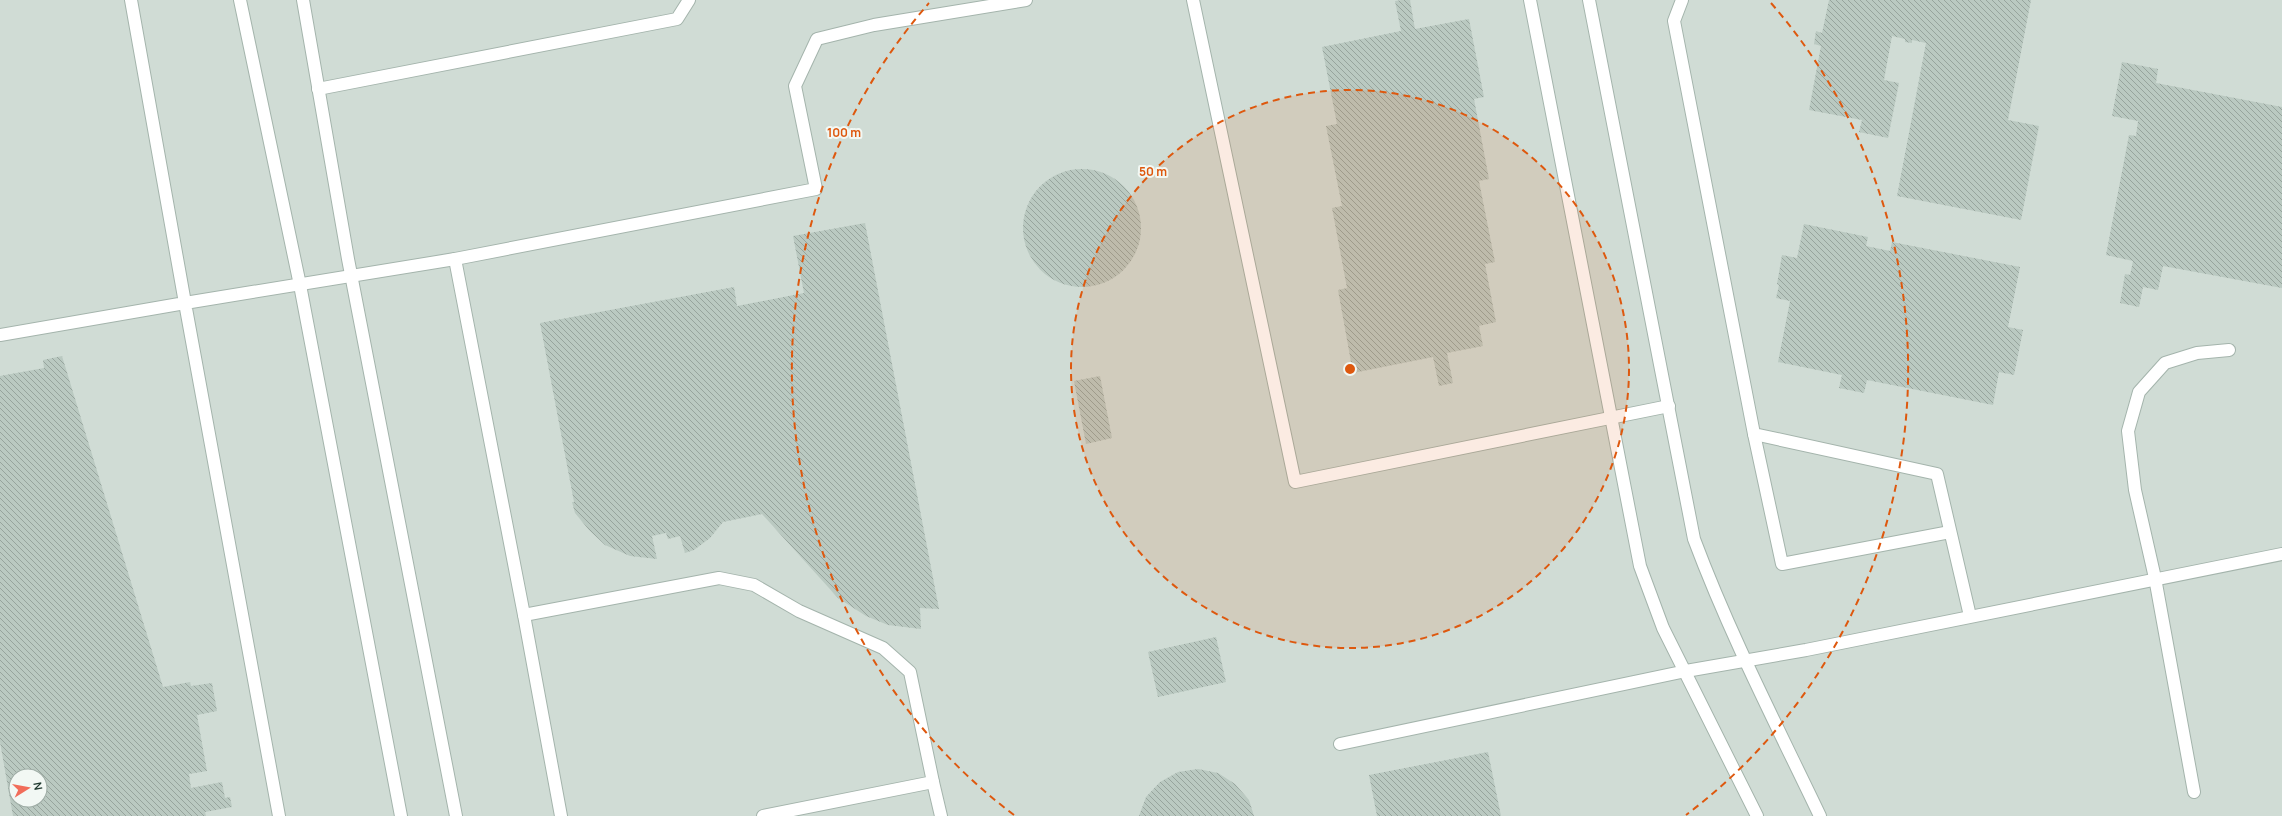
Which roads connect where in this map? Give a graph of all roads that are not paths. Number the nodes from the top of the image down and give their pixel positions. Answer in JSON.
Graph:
{"nodes":[{"id":1,"x":131,"y":0,"type":"edge"},
{"id":2,"x":240,"y":0,"type":"edge"},
{"id":3,"x":303,"y":0,"type":"edge"},
{"id":4,"x":689,"y":0,"type":"edge"},
{"id":5,"x":1026,"y":0,"type":"edge"},
{"id":6,"x":1193,"y":0,"type":"edge"},
{"id":7,"x":1530,"y":0,"type":"edge"},
{"id":8,"x":1589,"y":0,"type":"edge"},
{"id":9,"x":1682,"y":0,"type":"edge"},
{"id":10,"x":318,"y":89,"type":"junction"},
{"id":11,"x":455,"y":259,"type":"junction"},
{"id":12,"x":351,"y":276,"type":"junction"},
{"id":13,"x":300,"y":285,"type":"junction"},
{"id":14,"x":185,"y":303,"type":"junction"},
{"id":15,"x":0,"y":335,"type":"edge"},
{"id":16,"x":2229,"y":350,"type":"dead end"},
{"id":17,"x":1669,"y":406,"type":"junction"},
{"id":18,"x":1611,"y":418,"type":"junction"},
{"id":19,"x":1754,"y":434,"type":"junction"},
{"id":20,"x":1950,"y":532,"type":"junction"},
{"id":21,"x":2282,"y":554,"type":"edge"},
{"id":22,"x":2155,"y":578,"type":"junction"},
{"id":23,"x":524,"y":615,"type":"junction"},
{"id":24,"x":1970,"y":616,"type":"junction"},
{"id":25,"x":1744,"y":661,"type":"junction"},
{"id":26,"x":1686,"y":672,"type":"junction"},
{"id":27,"x":1340,"y":744,"type":"dead end"},
{"id":28,"x":933,"y":782,"type":"junction"},
{"id":29,"x":2194,"y":792,"type":"dead end"},
{"id":30,"x":279,"y":816,"type":"edge"},
{"id":31,"x":401,"y":816,"type":"edge"},
{"id":32,"x":456,"y":816,"type":"edge"},
{"id":33,"x":561,"y":816,"type":"edge"},
{"id":34,"x":763,"y":816,"type":"edge"},
{"id":35,"x":941,"y":816,"type":"edge"},
{"id":36,"x":1757,"y":816,"type":"edge"},
{"id":37,"x":1820,"y":816,"type":"edge"}],
"edges":[{"from":1,"to":14,"type":"lane"},
{"from":2,"to":13,"type":"lane"},
{"from":3,"to":10,"type":"lane"},
{"from":4,"to":10,"type":"lane"},
{"from":5,"to":11,"type":"lane"},
{"from":6,"to":18,"type":"lane"},
{"from":7,"to":18,"type":"lane"},
{"from":8,"to":17,"type":"lane"},
{"from":9,"to":19,"type":"lane"},
{"from":10,"to":12,"type":"lane"},
{"from":11,"to":12,"type":"lane"},
{"from":11,"to":23,"type":"lane"},
{"from":12,"to":13,"type":"lane"},
{"from":12,"to":32,"type":"lane"},
{"from":13,"to":14,"type":"lane"},
{"from":13,"to":31,"type":"lane"},
{"from":14,"to":15,"type":"lane"},
{"from":14,"to":30,"type":"lane"},
{"from":16,"to":22,"type":"lane"},
{"from":17,"to":18,"type":"lane"},
{"from":17,"to":25,"type":"lane"},
{"from":18,"to":26,"type":"lane"},
{"from":19,"to":20,"type":"lane"},
{"from":19,"to":20,"type":"lane"},
{"from":20,"to":24,"type":"lane"},
{"from":21,"to":22,"type":"lane"},
{"from":22,"to":24,"type":"lane"},
{"from":22,"to":29,"type":"lane"},
{"from":23,"to":28,"type":"lane"},
{"from":23,"to":33,"type":"lane"},
{"from":24,"to":25,"type":"lane"},
{"from":25,"to":26,"type":"lane"},
{"from":25,"to":37,"type":"lane"},
{"from":26,"to":27,"type":"lane"},
{"from":26,"to":36,"type":"lane"},
{"from":28,"to":34,"type":"lane"},
{"from":28,"to":35,"type":"lane"}]}
